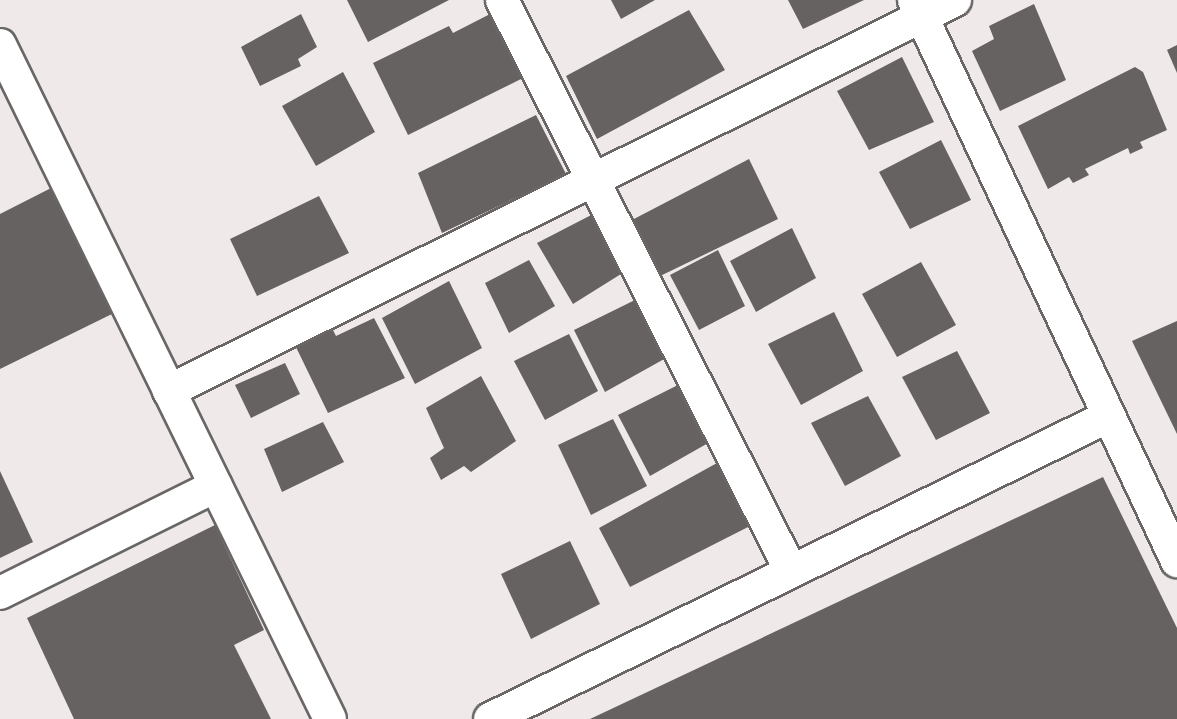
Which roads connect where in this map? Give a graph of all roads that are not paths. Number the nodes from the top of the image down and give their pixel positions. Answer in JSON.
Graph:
{"nodes":[{"id":1,"x":502,"y":0,"type":"edge"},
{"id":2,"x":955,"y":0,"type":"edge"},
{"id":3,"x":918,"y":8,"type":"edge"},
{"id":4,"x":0,"y":45,"type":"edge"},
{"id":5,"x":592,"y":180,"type":"junction"},
{"id":6,"x":169,"y":391,"type":"junction"},
{"id":7,"x":1109,"y":416,"type":"junction"},
{"id":8,"x":216,"y":486,"type":"junction"},
{"id":9,"x":1177,"y":561,"type":"edge"},
{"id":10,"x":791,"y":572,"type":"junction"},
{"id":11,"x":0,"y":593,"type":"edge"},
{"id":12,"x":330,"y":719,"type":"edge"},
{"id":13,"x":490,"y":719,"type":"edge"}],
"edges":[{"from":1,"to":5,"type":"street"},
{"from":2,"to":3,"type":"street"},
{"from":3,"to":5,"type":"street"},
{"from":3,"to":7,"type":"street"},
{"from":4,"to":6,"type":"street"},
{"from":5,"to":6,"type":"street"},
{"from":5,"to":10,"type":"street"},
{"from":6,"to":8,"type":"street"},
{"from":7,"to":9,"type":"street"},
{"from":7,"to":10,"type":"street"},
{"from":8,"to":11,"type":"street"},
{"from":8,"to":12,"type":"street"},
{"from":10,"to":13,"type":"street"}]}
